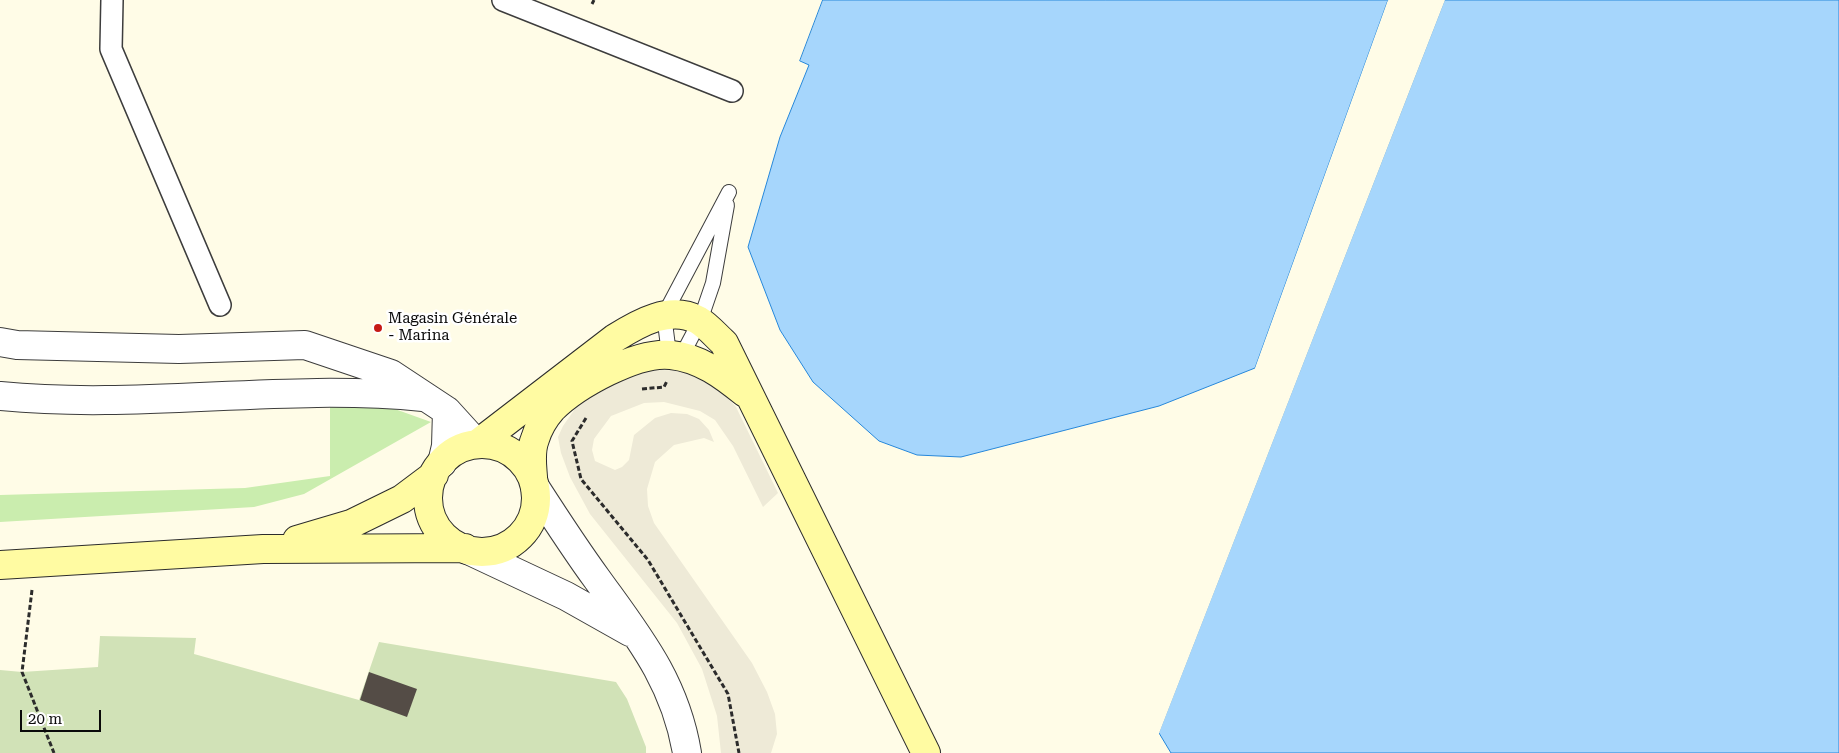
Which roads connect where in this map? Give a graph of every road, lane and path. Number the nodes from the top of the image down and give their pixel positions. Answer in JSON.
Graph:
{"nodes":[{"id":1,"x":112,"y":0,"type":"edge"},
{"id":2,"x":503,"y":0,"type":"edge"},
{"id":3,"x":732,"y":92,"type":"dead end"},
{"id":4,"x":220,"y":305,"type":"dead end"},
{"id":5,"x":664,"y":315,"type":"junction"},
{"id":6,"x":700,"y":321,"type":"junction"},
{"id":7,"x":0,"y":342,"type":"edge"},
{"id":8,"x":675,"y":356,"type":"junction"},
{"id":9,"x":638,"y":390,"type":"dead end"},
{"id":10,"x":0,"y":396,"type":"edge"},
{"id":11,"x":755,"y":402,"type":"junction"},
{"id":12,"x":438,"y":404,"type":"junction"},
{"id":13,"x":588,"y":415,"type":"dead end"},
{"id":14,"x":477,"y":444,"type":"junction"},
{"id":15,"x":438,"y":469,"type":"junction"},
{"id":16,"x":534,"y":482,"type":"junction"},
{"id":17,"x":263,"y":549,"type":"junction"},
{"id":18,"x":466,"y":549,"type":"junction"},
{"id":19,"x":35,"y":562,"type":"junction"},
{"id":20,"x":0,"y":565,"type":"edge"},
{"id":21,"x":638,"y":636,"type":"junction"},
{"id":22,"x":54,"y":753,"type":"edge"},
{"id":23,"x":687,"y":753,"type":"edge"},
{"id":24,"x":739,"y":753,"type":"edge"},
{"id":25,"x":926,"y":753,"type":"edge"}],
"edges":[{"from":1,"to":4,"type":"street"},
{"from":2,"to":3,"type":"street"},
{"from":5,"to":6,"type":"main road"},
{"from":5,"to":6,"type":"lane"},
{"from":5,"to":8,"type":"lane"},
{"from":5,"to":14,"type":"main road"},
{"from":6,"to":8,"type":"lane"},
{"from":6,"to":11,"type":"main road"},
{"from":7,"to":12,"type":"street"},
{"from":8,"to":9,"type":"path"},
{"from":8,"to":11,"type":"main road"},
{"from":8,"to":16,"type":"main road"},
{"from":10,"to":12,"type":"street"},
{"from":11,"to":25,"type":"main road"},
{"from":12,"to":14,"type":"street"},
{"from":12,"to":15,"type":"street"},
{"from":13,"to":24,"type":"path"},
{"from":14,"to":15,"type":"main road"},
{"from":14,"to":16,"type":"main road"},
{"from":15,"to":17,"type":"main road"},
{"from":15,"to":18,"type":"main road"},
{"from":16,"to":18,"type":"main road"},
{"from":16,"to":21,"type":"street"},
{"from":17,"to":18,"type":"main road"},
{"from":17,"to":19,"type":"main road"},
{"from":18,"to":21,"type":"street"},
{"from":19,"to":20,"type":"main road"},
{"from":19,"to":22,"type":"path"},
{"from":21,"to":23,"type":"street"}]}
